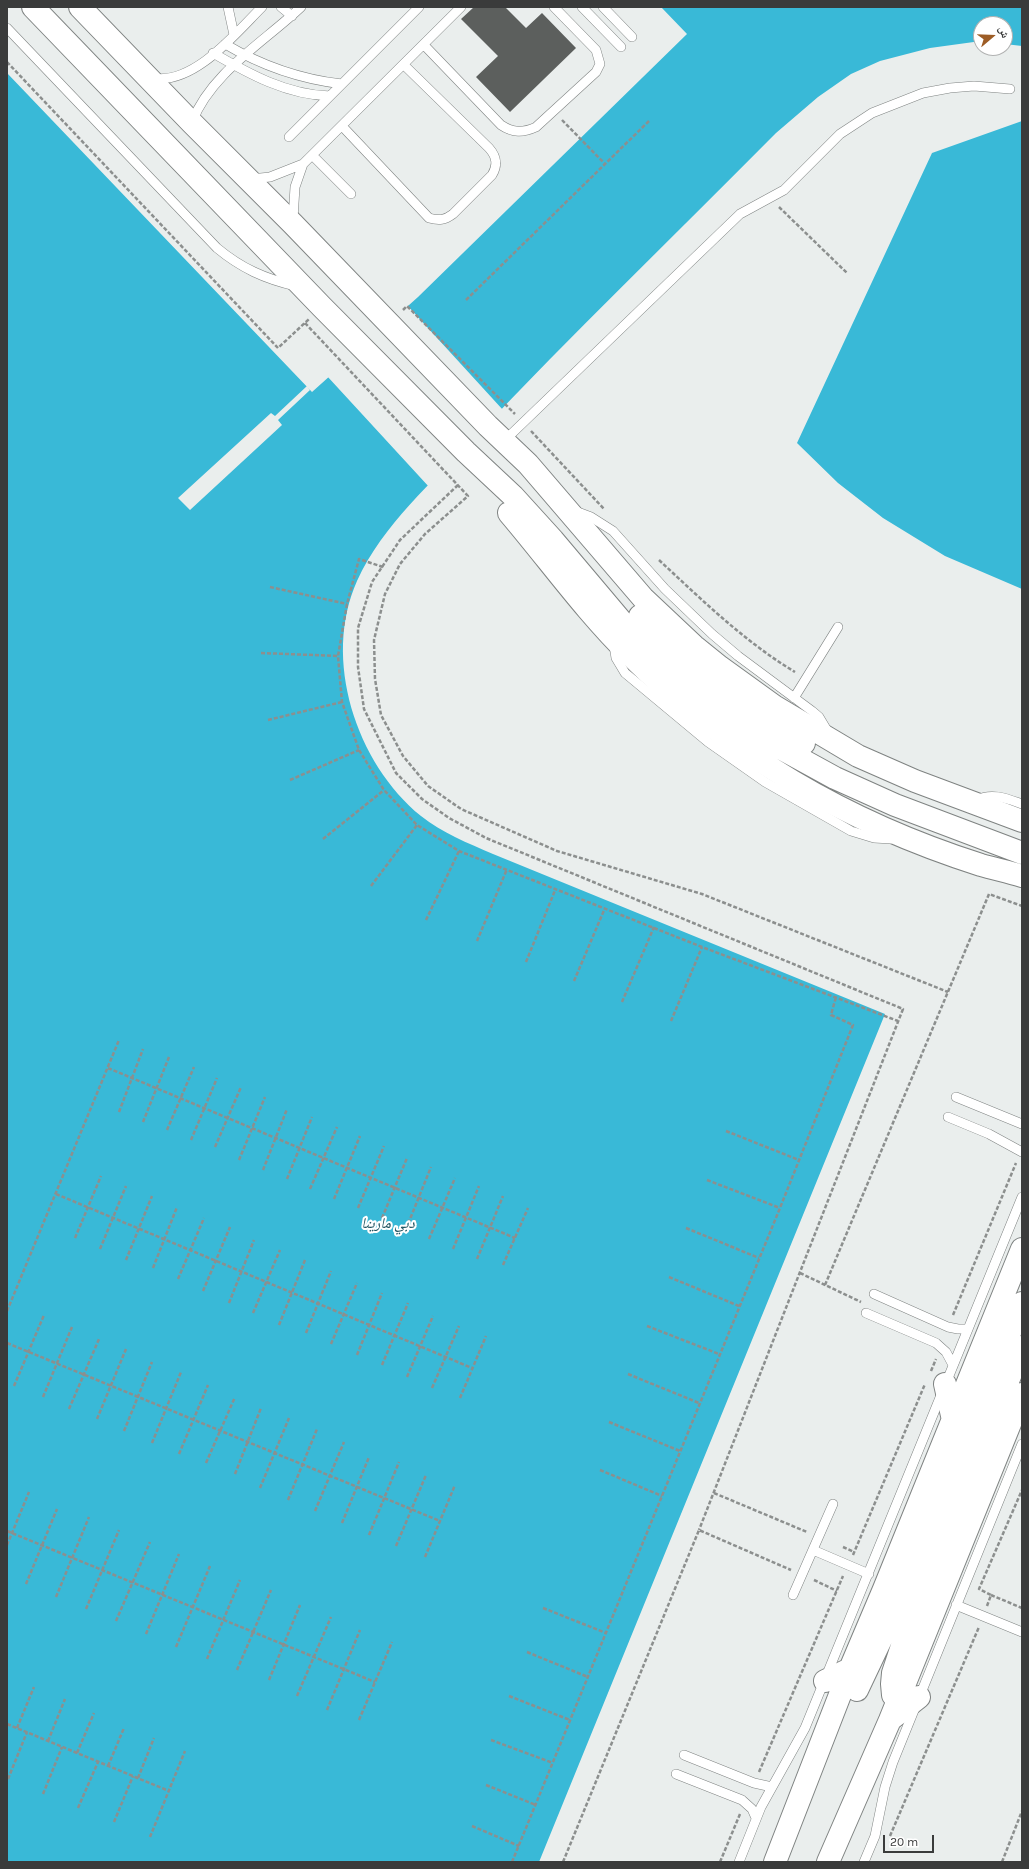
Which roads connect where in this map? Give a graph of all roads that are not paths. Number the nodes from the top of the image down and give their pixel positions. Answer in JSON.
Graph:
{"nodes":[{"id":1,"x":33,"y":7,"type":"edge"},
{"id":2,"x":80,"y":7,"type":"edge"},
{"id":3,"x":228,"y":7,"type":"edge"},
{"id":4,"x":262,"y":7,"type":"edge"},
{"id":5,"x":281,"y":7,"type":"edge"},
{"id":6,"x":302,"y":7,"type":"edge"},
{"id":7,"x":419,"y":7,"type":"edge"},
{"id":8,"x":461,"y":7,"type":"edge"},
{"id":9,"x":554,"y":7,"type":"edge"},
{"id":10,"x":582,"y":7,"type":"edge"},
{"id":11,"x":603,"y":7,"type":"edge"},
{"id":12,"x":292,"y":16,"type":"junction"},
{"id":13,"x":7,"y":28,"type":"edge"},
{"id":14,"x":234,"y":35,"type":"junction"},
{"id":15,"x":632,"y":37,"type":"dead end"},
{"id":16,"x":224,"y":44,"type":"junction"},
{"id":17,"x":424,"y":45,"type":"junction"},
{"id":18,"x":621,"y":47,"type":"dead end"},
{"id":19,"x":213,"y":53,"type":"junction"},
{"id":20,"x":245,"y":56,"type":"junction"},
{"id":21,"x":404,"y":65,"type":"junction"},
{"id":22,"x":235,"y":66,"type":"junction"},
{"id":23,"x":147,"y":77,"type":"junction"},
{"id":24,"x":342,"y":84,"type":"junction"},
{"id":25,"x":1010,"y":89,"type":"dead end"},
{"id":26,"x":330,"y":96,"type":"junction"},
{"id":27,"x":192,"y":123,"type":"junction"},
{"id":28,"x":342,"y":126,"type":"junction"},
{"id":29,"x":289,"y":137,"type":"dead end"},
{"id":30,"x":312,"y":155,"type":"junction"},
{"id":31,"x":303,"y":164,"type":"junction"},
{"id":32,"x":247,"y":179,"type":"junction"},
{"id":33,"x":351,"y":194,"type":"dead end"},
{"id":34,"x":293,"y":224,"type":"junction"},
{"id":35,"x":304,"y":288,"type":"junction"},
{"id":36,"x":488,"y":426,"type":"junction"},
{"id":37,"x":504,"y":441,"type":"junction"},
{"id":38,"x":466,"y":452,"type":"junction"},
{"id":39,"x":567,"y":508,"type":"junction"},
{"id":40,"x":838,"y":627,"type":"dead end"},
{"id":41,"x":794,"y":698,"type":"junction"},
{"id":42,"x":831,"y":740,"type":"junction"},
{"id":43,"x":973,"y":803,"type":"junction"},
{"id":44,"x":1022,"y":804,"type":"edge"},
{"id":45,"x":926,"y":808,"type":"junction"},
{"id":46,"x":1022,"y":821,"type":"edge"},
{"id":47,"x":1022,"y":834,"type":"edge"},
{"id":48,"x":1022,"y":853,"type":"edge"},
{"id":49,"x":1019,"y":877,"type":"edge"},
{"id":50,"x":956,"y":1097,"type":"dead end"},
{"id":51,"x":948,"y":1117,"type":"dead end"},
{"id":52,"x":1022,"y":1124,"type":"edge"},
{"id":53,"x":1022,"y":1152,"type":"edge"},
{"id":54,"x":1022,"y":1198,"type":"edge"},
{"id":55,"x":1022,"y":1249,"type":"edge"},
{"id":56,"x":874,"y":1294,"type":"dead end"},
{"id":57,"x":1022,"y":1304,"type":"edge"},
{"id":58,"x":866,"y":1313,"type":"dead end"},
{"id":59,"x":968,"y":1329,"type":"junction"},
{"id":60,"x":1022,"y":1347,"type":"edge"},
{"id":61,"x":949,"y":1374,"type":"junction"},
{"id":62,"x":1022,"y":1394,"type":"edge"},
{"id":63,"x":953,"y":1420,"type":"junction"},
{"id":64,"x":1022,"y":1444,"type":"edge"},
{"id":65,"x":833,"y":1504,"type":"dead end"},
{"id":66,"x":813,"y":1550,"type":"junction"},
{"id":67,"x":869,"y":1574,"type":"junction"},
{"id":68,"x":793,"y":1595,"type":"dead end"},
{"id":69,"x":956,"y":1605,"type":"junction"},
{"id":70,"x":1022,"y":1632,"type":"edge"},
{"id":71,"x":850,"y":1669,"type":"junction"},
{"id":72,"x":825,"y":1681,"type":"junction"},
{"id":73,"x":919,"y":1697,"type":"junction"},
{"id":74,"x":893,"y":1712,"type":"junction"},
{"id":75,"x":831,"y":1720,"type":"junction"},
{"id":76,"x":684,"y":1756,"type":"dead end"},
{"id":77,"x":676,"y":1774,"type":"dead end"},
{"id":78,"x":772,"y":1787,"type":"junction"},
{"id":79,"x":756,"y":1818,"type":"junction"},
{"id":80,"x":739,"y":1862,"type":"edge"},
{"id":81,"x":775,"y":1862,"type":"edge"},
{"id":82,"x":828,"y":1862,"type":"edge"},
{"id":83,"x":864,"y":1862,"type":"edge"}],
"edges":[{"from":1,"to":35,"type":"street"},
{"from":2,"to":23,"type":"street"},
{"from":3,"to":14,"type":"lane"},
{"from":4,"to":14,"type":"lane"},
{"from":5,"to":12,"type":"lane"},
{"from":6,"to":12,"type":"lane"},
{"from":7,"to":24,"type":"lane"},
{"from":8,"to":17,"type":"lane"},
{"from":9,"to":17,"type":"lane"},
{"from":10,"to":18,"type":"lane"},
{"from":11,"to":15,"type":"lane"},
{"from":12,"to":20,"type":"lane"},
{"from":13,"to":35,"type":"lane"},
{"from":14,"to":16,"type":"lane"},
{"from":16,"to":19,"type":"lane"},
{"from":16,"to":20,"type":"lane"},
{"from":17,"to":21,"type":"lane"},
{"from":19,"to":22,"type":"lane"},
{"from":19,"to":23,"type":"lane"},
{"from":20,"to":22,"type":"lane"},
{"from":20,"to":24,"type":"lane"},
{"from":21,"to":28,"type":"lane"},
{"from":21,"to":28,"type":"lane"},
{"from":22,"to":26,"type":"lane"},
{"from":22,"to":27,"type":"lane"},
{"from":23,"to":27,"type":"street"},
{"from":24,"to":26,"type":"lane"},
{"from":25,"to":37,"type":"lane"},
{"from":26,"to":29,"type":"lane"},
{"from":27,"to":32,"type":"street"},
{"from":28,"to":30,"type":"lane"},
{"from":30,"to":31,"type":"lane"},
{"from":30,"to":33,"type":"lane"},
{"from":31,"to":32,"type":"lane"},
{"from":31,"to":34,"type":"lane"},
{"from":32,"to":34,"type":"street"},
{"from":34,"to":36,"type":"street"},
{"from":35,"to":38,"type":"street"},
{"from":36,"to":37,"type":"street"},
{"from":36,"to":45,"type":"street"},
{"from":37,"to":39,"type":"street"},
{"from":38,"to":45,"type":"street"},
{"from":38,"to":49,"type":"street"},
{"from":39,"to":41,"type":"lane"},
{"from":39,"to":42,"type":"street"},
{"from":40,"to":41,"type":"lane"},
{"from":41,"to":42,"type":"lane"},
{"from":42,"to":43,"type":"street"},
{"from":43,"to":44,"type":"lane"},
{"from":43,"to":46,"type":"street"},
{"from":45,"to":47,"type":"street"},
{"from":45,"to":48,"type":"street"},
{"from":50,"to":52,"type":"lane"},
{"from":51,"to":53,"type":"lane"},
{"from":54,"to":59,"type":"lane"},
{"from":55,"to":63,"type":"street"},
{"from":56,"to":59,"type":"lane"},
{"from":57,"to":75,"type":"street"},
{"from":58,"to":61,"type":"lane"},
{"from":59,"to":61,"type":"lane"},
{"from":60,"to":74,"type":"street"},
{"from":61,"to":63,"type":"street"},
{"from":61,"to":67,"type":"lane"},
{"from":62,"to":74,"type":"street"},
{"from":63,"to":71,"type":"street"},
{"from":64,"to":69,"type":"lane"},
{"from":65,"to":66,"type":"lane"},
{"from":66,"to":67,"type":"lane"},
{"from":66,"to":68,"type":"lane"},
{"from":67,"to":72,"type":"lane"},
{"from":69,"to":70,"type":"lane"},
{"from":69,"to":73,"type":"lane"},
{"from":71,"to":72,"type":"street"},
{"from":71,"to":75,"type":"street"},
{"from":72,"to":78,"type":"lane"},
{"from":73,"to":74,"type":"street"},
{"from":73,"to":83,"type":"lane"},
{"from":74,"to":82,"type":"street"},
{"from":75,"to":81,"type":"street"},
{"from":76,"to":78,"type":"lane"},
{"from":77,"to":79,"type":"lane"},
{"from":78,"to":79,"type":"lane"},
{"from":79,"to":80,"type":"lane"}]}
